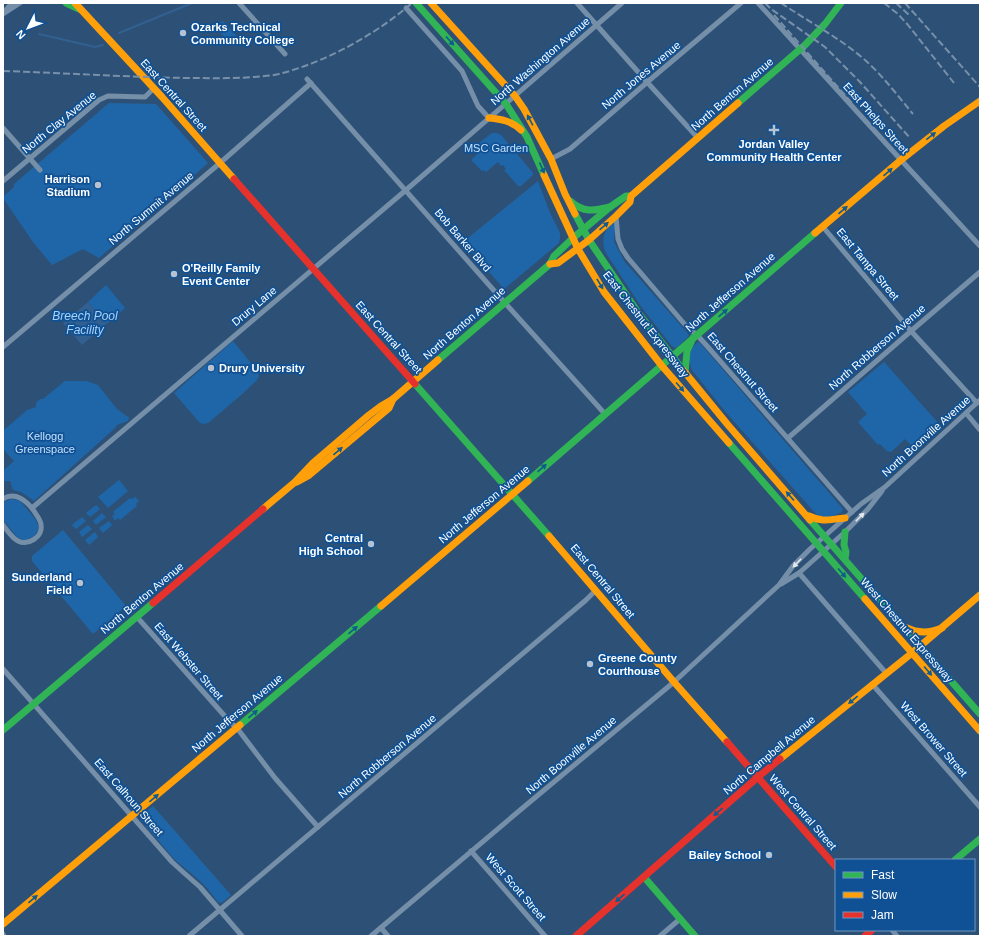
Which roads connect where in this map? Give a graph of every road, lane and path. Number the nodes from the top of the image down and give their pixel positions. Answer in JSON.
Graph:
{"nodes":[{"id":1,"x":12,"y":3,"type":"edge"},
{"id":2,"x":20,"y":3,"type":"edge"},
{"id":3,"x":66,"y":3,"type":"edge"},
{"id":4,"x":75,"y":3,"type":"edge"},
{"id":5,"x":238,"y":3,"type":"edge"},
{"id":6,"x":416,"y":3,"type":"edge"},
{"id":7,"x":577,"y":3,"type":"edge"},
{"id":8,"x":622,"y":3,"type":"edge"},
{"id":9,"x":741,"y":3,"type":"edge"},
{"id":10,"x":758,"y":3,"type":"edge"},
{"id":11,"x":841,"y":3,"type":"edge"},
{"id":12,"x":431,"y":4,"type":"edge"},
{"id":13,"x":406,"y":8,"type":"dead end"},
{"id":14,"x":82,"y":11,"type":"junction"},
{"id":15,"x":4,"y":13,"type":"edge"},
{"id":16,"x":597,"y":26,"type":"junction"},
{"id":17,"x":284,"y":54,"type":"dead end"},
{"id":18,"x":307,"y":79,"type":"dead end"},
{"id":19,"x":647,"y":82,"type":"junction"},
{"id":20,"x":311,"y":83,"type":"junction"},
{"id":21,"x":154,"y":88,"type":"junction"},
{"id":22,"x":515,"y":96,"type":"junction"},
{"id":23,"x":980,"y":101,"type":"edge"},
{"id":24,"x":506,"y":104,"type":"junction"},
{"id":25,"x":489,"y":118,"type":"junction"},
{"id":26,"x":3,"y":128,"type":"edge"},
{"id":27,"x":528,"y":137,"type":"junction"},
{"id":28,"x":698,"y":138,"type":"junction"},
{"id":29,"x":30,"y":158,"type":"junction"},
{"id":30,"x":551,"y":159,"type":"junction"},
{"id":31,"x":901,"y":160,"type":"junction"},
{"id":32,"x":220,"y":163,"type":"junction"},
{"id":33,"x":40,"y":170,"type":"dead end"},
{"id":34,"x":3,"y":180,"type":"edge"},
{"id":35,"x":406,"y":190,"type":"junction"},
{"id":36,"x":631,"y":196,"type":"junction"},
{"id":37,"x":568,"y":198,"type":"junction"},
{"id":38,"x":610,"y":207,"type":"junction"},
{"id":39,"x":616,"y":216,"type":"junction"},
{"id":40,"x":823,"y":227,"type":"junction"},
{"id":41,"x":584,"y":229,"type":"junction"},
{"id":42,"x":573,"y":238,"type":"junction"},
{"id":43,"x":589,"y":240,"type":"junction"},
{"id":44,"x":980,"y":246,"type":"edge"},
{"id":45,"x":578,"y":249,"type":"junction"},
{"id":46,"x":550,"y":264,"type":"junction"},
{"id":47,"x":313,"y":268,"type":"junction"},
{"id":48,"x":980,"y":272,"type":"edge"},
{"id":49,"x":505,"y":302,"type":"junction"},
{"id":50,"x":911,"y":331,"type":"junction"},
{"id":51,"x":695,"y":337,"type":"junction"},
{"id":52,"x":3,"y":347,"type":"edge"},
{"id":53,"x":672,"y":357,"type":"junction"},
{"id":54,"x":662,"y":366,"type":"junction"},
{"id":55,"x":685,"y":373,"type":"junction"},
{"id":56,"x":414,"y":382,"type":"junction"},
{"id":57,"x":979,"y":402,"type":"edge"},
{"id":58,"x":966,"y":413,"type":"junction"},
{"id":59,"x":605,"y":414,"type":"junction"},
{"id":60,"x":980,"y":430,"type":"edge"},
{"id":61,"x":788,"y":438,"type":"junction"},
{"id":62,"x":885,"y":487,"type":"junction"},
{"id":63,"x":513,"y":494,"type":"junction"},
{"id":64,"x":3,"y":499,"type":"edge"},
{"id":65,"x":32,"y":508,"type":"junction"},
{"id":66,"x":852,"y":512,"type":"junction"},
{"id":67,"x":805,"y":514,"type":"junction"},
{"id":68,"x":845,"y":518,"type":"junction"},
{"id":69,"x":3,"y":525,"type":"edge"},
{"id":70,"x":845,"y":532,"type":"junction"},
{"id":71,"x":825,"y":536,"type":"junction"},
{"id":72,"x":817,"y":544,"type":"junction"},
{"id":73,"x":831,"y":544,"type":"junction"},
{"id":74,"x":823,"y":551,"type":"junction"},
{"id":75,"x":845,"y":559,"type":"junction"},
{"id":76,"x":799,"y":573,"type":"junction"},
{"id":77,"x":779,"y":585,"type":"junction"},
{"id":78,"x":596,"y":590,"type":"junction"},
{"id":79,"x":980,"y":595,"type":"edge"},
{"id":80,"x":137,"y":617,"type":"junction"},
{"id":81,"x":902,"y":625,"type":"junction"},
{"id":82,"x":942,"y":628,"type":"junction"},
{"id":83,"x":920,"y":646,"type":"junction"},
{"id":84,"x":912,"y":653,"type":"junction"},
{"id":85,"x":3,"y":669,"type":"edge"},
{"id":86,"x":886,"y":673,"type":"junction"},
{"id":87,"x":674,"y":682,"type":"junction"},
{"id":88,"x":872,"y":684,"type":"junction"},
{"id":89,"x":34,"y":704,"type":"junction"},
{"id":90,"x":980,"y":714,"type":"edge"},
{"id":91,"x":236,"y":728,"type":"junction"},
{"id":92,"x":3,"y":730,"type":"edge"},
{"id":93,"x":980,"y":731,"type":"edge"},
{"id":94,"x":758,"y":777,"type":"junction"},
{"id":95,"x":980,"y":807,"type":"edge"},
{"id":96,"x":132,"y":816,"type":"junction"},
{"id":97,"x":318,"y":827,"type":"junction"},
{"id":98,"x":980,"y":839,"type":"edge"},
{"id":99,"x":471,"y":852,"type":"junction"},
{"id":100,"x":956,"y":859,"type":"edge"},
{"id":101,"x":835,"y":866,"type":"edge"},
{"id":102,"x":644,"y":877,"type":"junction"},
{"id":103,"x":220,"y":910,"type":"junction"},
{"id":104,"x":680,"y":919,"type":"junction"},
{"id":105,"x":3,"y":924,"type":"edge"},
{"id":106,"x":381,"y":928,"type":"junction"},
{"id":107,"x":189,"y":936,"type":"edge"},
{"id":108,"x":242,"y":936,"type":"edge"},
{"id":109,"x":372,"y":936,"type":"edge"},
{"id":110,"x":388,"y":936,"type":"edge"},
{"id":111,"x":545,"y":936,"type":"edge"},
{"id":112,"x":576,"y":936,"type":"edge"},
{"id":113,"x":660,"y":936,"type":"edge"},
{"id":114,"x":695,"y":936,"type":"edge"}],
"edges":[{"from":1,"to":15,"type":"street"},
{"from":2,"to":15,"type":"street"},
{"from":3,"to":14,"type":"main road","name":"East Central Street"},
{"from":4,"to":14,"type":"main road","name":"East Central Street"},
{"from":5,"to":17,"type":"street"},
{"from":6,"to":24,"type":"main road","name":"East Chestnut Expressway","one_way":true},
{"from":7,"to":16,"type":"street"},
{"from":8,"to":16,"type":"street","name":"North Washington Avenue"},
{"from":9,"to":19,"type":"street","name":"North Jones Avenue"},
{"from":10,"to":31,"type":"street","name":"East Phelps Street"},
{"from":11,"to":28,"type":"main road","name":"North Benton Avenue"},
{"from":12,"to":22,"type":"main road","name":"East Chestnut Expressway"},
{"from":13,"to":25,"type":"street"},
{"from":14,"to":21,"type":"main road","name":"East Central Street"},
{"from":16,"to":19,"type":"street"},
{"from":16,"to":22,"type":"street","name":"North Washington Avenue"},
{"from":18,"to":20,"type":"street","name":"Bob Barker Blvd"},
{"from":19,"to":28,"type":"street"},
{"from":19,"to":30,"type":"street","name":"North Jones Avenue"},
{"from":20,"to":32,"type":"street","name":"North Summit Avenue"},
{"from":20,"to":35,"type":"street","name":"Bob Barker Blvd"},
{"from":21,"to":29,"type":"street","name":"North Clay Avenue"},
{"from":21,"to":32,"type":"main road","name":"East Central Street"},
{"from":22,"to":24,"type":"street","name":"North Washington Avenue"},
{"from":30,"to":22,"type":"main road","name":"East Chestnut Expressway","one_way":true},
{"from":31,"to":23,"type":"main road","name":"North Jefferson Avenue","one_way":true},
{"from":24,"to":25,"type":"street","name":"North Washington Avenue"},
{"from":24,"to":27,"type":"main road","name":"East Chestnut Expressway"},
{"from":25,"to":27,"type":"main road"},
{"from":25,"to":35,"type":"street","name":"Drury Lane"},
{"from":26,"to":29,"type":"street"},
{"from":27,"to":42,"type":"main road","name":"East Chestnut Expressway","one_way":true},
{"from":28,"to":36,"type":"main road","name":"North Benton Avenue"},
{"from":29,"to":33,"type":"street"},
{"from":29,"to":34,"type":"street","name":"North Clay Avenue"},
{"from":30,"to":37,"type":"main road","name":"East Chestnut Expressway"},
{"from":40,"to":31,"type":"main road","name":"North Jefferson Avenue","one_way":true},
{"from":31,"to":44,"type":"street","name":"East Phelps Street"},
{"from":32,"to":47,"type":"main road","name":"East Central Street"},
{"from":32,"to":52,"type":"street","name":"North Summit Avenue"},
{"from":35,"to":47,"type":"street","name":"Drury Lane"},
{"from":35,"to":49,"type":"street","name":"Bob Barker Blvd"},
{"from":36,"to":38,"type":"main road","name":"North Benton Avenue"},
{"from":36,"to":39,"type":"main road","name":"North Benton Avenue"},
{"from":37,"to":38,"type":"main road"},
{"from":37,"to":41,"type":"main road","name":"East Chestnut Expressway"},
{"from":38,"to":41,"type":"main road","name":"North Benton Avenue"},
{"from":43,"to":39,"type":"main road","name":"North Benton Avenue","one_way":true},
{"from":39,"to":51,"type":"street","name":"East Chestnut Street"},
{"from":40,"to":50,"type":"street","name":"East Tampa Street"},
{"from":51,"to":40,"type":"main road","name":"North Jefferson Avenue","one_way":true},
{"from":41,"to":42,"type":"main road","name":"North Benton Avenue"},
{"from":41,"to":43,"type":"main road","name":"East Chestnut Expressway"},
{"from":42,"to":45,"type":"main road","name":"East Chestnut Expressway"},
{"from":42,"to":46,"type":"main road","name":"North Benton Avenue"},
{"from":43,"to":45,"type":"main road","name":"North Benton Avenue"},
{"from":43,"to":53,"type":"main road","name":"East Chestnut Expressway"},
{"from":45,"to":46,"type":"main road","name":"North Benton Avenue"},
{"from":45,"to":54,"type":"main road","name":"East Chestnut Expressway","one_way":true},
{"from":46,"to":49,"type":"main road","name":"North Benton Avenue"},
{"from":47,"to":56,"type":"main road","name":"East Central Street"},
{"from":47,"to":65,"type":"street","name":"Drury Lane"},
{"from":48,"to":50,"type":"street","name":"North Robberson Avenue"},
{"from":49,"to":56,"type":"main road","name":"North Benton Avenue"},
{"from":49,"to":59,"type":"street","name":"Bob Barker Blvd"},
{"from":50,"to":57,"type":"street","name":"East Tampa Street"},
{"from":50,"to":61,"type":"street","name":"North Robberson Avenue"},
{"from":51,"to":53,"type":"main road","name":"North Jefferson Avenue"},
{"from":51,"to":55,"type":"main road"},
{"from":51,"to":61,"type":"street","name":"East Chestnut Street"},
{"from":53,"to":54,"type":"main road","name":"North Jefferson Avenue"},
{"from":53,"to":55,"type":"main road","name":"East Chestnut Expressway"},
{"from":54,"to":59,"type":"main road","name":"North Jefferson Avenue"},
{"from":54,"to":72,"type":"main road","name":"East Chestnut Expressway","one_way":true},
{"from":67,"to":55,"type":"main road","name":"East Chestnut Expressway","one_way":true},
{"from":56,"to":63,"type":"main road","name":"East Central Street"},
{"from":56,"to":80,"type":"main road","name":"North Benton Avenue"},
{"from":57,"to":58,"type":"street","name":"North Boonville Avenue"},
{"from":58,"to":60,"type":"street"},
{"from":58,"to":62,"type":"street","name":"North Boonville Avenue"},
{"from":63,"to":59,"type":"main road","name":"North Jefferson Avenue","one_way":true},
{"from":61,"to":66,"type":"street","name":"East Chestnut Street"},
{"from":62,"to":66,"type":"street","name":"North Boonville Avenue"},
{"from":70,"to":62,"type":"street","name":"North Boonville Avenue","one_way":true},
{"from":63,"to":78,"type":"main road","name":"East Central Street"},
{"from":91,"to":63,"type":"main road","name":"North Jefferson Avenue","one_way":true},
{"from":64,"to":65,"type":"street"},
{"from":65,"to":69,"type":"street"},
{"from":66,"to":68,"type":"street","name":"North Boonville Avenue"},
{"from":67,"to":68,"type":"main road"},
{"from":67,"to":71,"type":"main road","name":"East Chestnut Expressway"},
{"from":68,"to":71,"type":"street","name":"North Boonville Avenue"},
{"from":70,"to":73,"type":"street","name":"North Boonville Avenue"},
{"from":70,"to":75,"type":"main road"},
{"from":71,"to":72,"type":"street","name":"North Boonville Avenue"},
{"from":71,"to":73,"type":"main road","name":"West Chestnut Expressway"},
{"from":72,"to":74,"type":"main road","name":"West Chestnut Expressway"},
{"from":72,"to":77,"type":"street","name":"North Boonville Avenue","one_way":true},
{"from":73,"to":74,"type":"street","name":"North Boonville Avenue"},
{"from":73,"to":75,"type":"main road","name":"West Chestnut Expressway"},
{"from":74,"to":76,"type":"street","name":"North Boonville Avenue"},
{"from":74,"to":84,"type":"main road","name":"West Chestnut Expressway","one_way":true},
{"from":75,"to":81,"type":"main road","name":"West Chestnut Expressway"},
{"from":76,"to":77,"type":"street","name":"North Boonville Avenue"},
{"from":76,"to":86,"type":"street"},
{"from":77,"to":87,"type":"street","name":"North Boonville Avenue"},
{"from":78,"to":87,"type":"main road","name":"East Central Street"},
{"from":78,"to":97,"type":"street","name":"North Robberson Avenue"},
{"from":79,"to":82,"type":"main road","name":"North Campbell Avenue"},
{"from":80,"to":89,"type":"main road","name":"North Benton Avenue"},
{"from":80,"to":91,"type":"street","name":"East Webster Street"},
{"from":81,"to":82,"type":"main road"},
{"from":81,"to":83,"type":"main road","name":"West Chestnut Expressway"},
{"from":82,"to":83,"type":"main road","name":"North Campbell Avenue"},
{"from":83,"to":84,"type":"main road","name":"North Campbell Avenue"},
{"from":83,"to":90,"type":"main road","name":"West Chestnut Expressway"},
{"from":84,"to":86,"type":"main road","name":"North Campbell Avenue"},
{"from":84,"to":93,"type":"main road","name":"West Chestnut Expressway","one_way":true},
{"from":85,"to":89,"type":"street","name":"East Calhoun Street"},
{"from":86,"to":88,"type":"main road","name":"North Campbell Avenue"},
{"from":87,"to":94,"type":"main road","name":"West Central Street"},
{"from":87,"to":99,"type":"street","name":"North Boonville Avenue"},
{"from":88,"to":94,"type":"main road","name":"North Campbell Avenue","one_way":true},
{"from":88,"to":95,"type":"street","name":"West Brower Street"},
{"from":89,"to":92,"type":"main road","name":"North Benton Avenue"},
{"from":89,"to":96,"type":"street","name":"East Calhoun Street"},
{"from":96,"to":91,"type":"main road","name":"North Jefferson Avenue","one_way":true},
{"from":91,"to":97,"type":"street","name":"East Webster Street"},
{"from":94,"to":101,"type":"main road","name":"West Central Street"},
{"from":94,"to":102,"type":"main road","name":"North Campbell Avenue","one_way":true},
{"from":96,"to":103,"type":"street","name":"East Calhoun Street"},
{"from":105,"to":96,"type":"main road","name":"North Jefferson Avenue","one_way":true},
{"from":97,"to":103,"type":"street","name":"North Robberson Avenue"},
{"from":98,"to":100,"type":"main road"},
{"from":99,"to":106,"type":"street","name":"North Boonville Avenue"},
{"from":99,"to":111,"type":"street","name":"West Scott Street"},
{"from":102,"to":104,"type":"main road"},
{"from":102,"to":112,"type":"main road","name":"North Campbell Avenue","one_way":true},
{"from":103,"to":107,"type":"street","name":"North Robberson Avenue"},
{"from":103,"to":108,"type":"street","name":"East Calhoun Street"},
{"from":104,"to":113,"type":"street"},
{"from":104,"to":114,"type":"main road"},
{"from":106,"to":109,"type":"street","name":"North Boonville Avenue"},
{"from":106,"to":110,"type":"street"}]}
